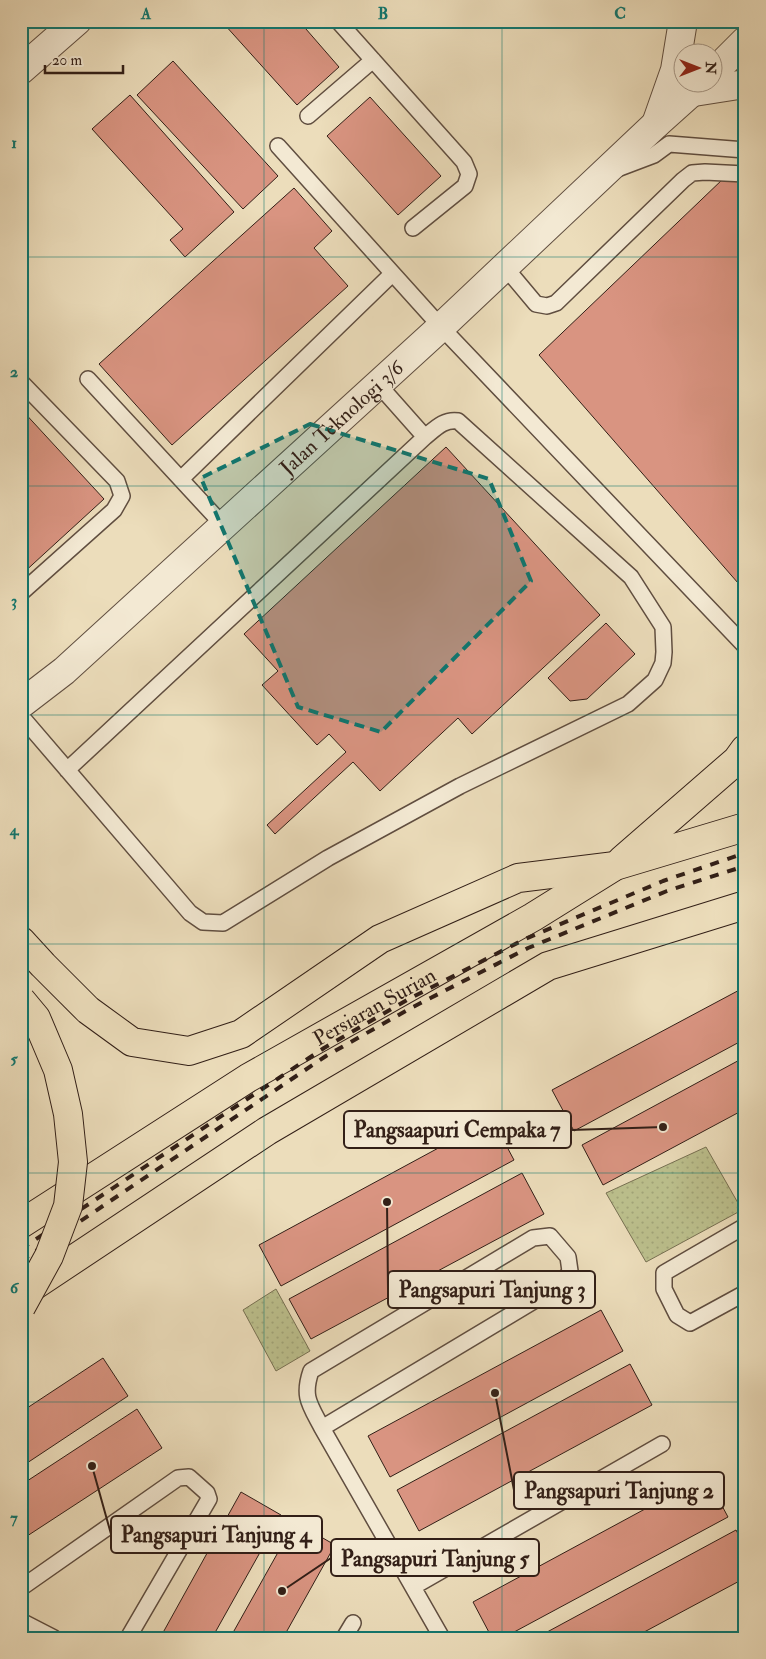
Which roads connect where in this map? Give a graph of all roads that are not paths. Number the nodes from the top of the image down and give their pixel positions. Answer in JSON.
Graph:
{"nodes":[{"id":1,"x":77,"y":21,"type":"edge"},
{"id":2,"x":338,"y":21,"type":"edge"},
{"id":3,"x":683,"y":21,"type":"edge"},
{"id":4,"x":745,"y":41,"type":"edge"},
{"id":5,"x":373,"y":60,"type":"junction"},
{"id":6,"x":724,"y":62,"type":"edge"},
{"id":7,"x":21,"y":70,"type":"edge"},
{"id":8,"x":745,"y":84,"type":"edge"},
{"id":9,"x":724,"y":85,"type":"edge"},
{"id":10,"x":692,"y":92,"type":"edge"},
{"id":11,"x":308,"y":116,"type":"dead end"},
{"id":12,"x":655,"y":125,"type":"junction"},
{"id":13,"x":278,"y":146,"type":"dead end"},
{"id":14,"x":745,"y":150,"type":"edge"},
{"id":15,"x":604,"y":174,"type":"junction"},
{"id":16,"x":745,"y":174,"type":"edge"},
{"id":17,"x":413,"y":228,"type":"dead end"},
{"id":18,"x":505,"y":267,"type":"junction"},
{"id":19,"x":392,"y":274,"type":"junction"},
{"id":20,"x":441,"y":327,"type":"junction"},
{"id":21,"x":88,"y":379,"type":"dead end"},
{"id":22,"x":21,"y":382,"type":"edge"},
{"id":23,"x":378,"y":384,"type":"junction"},
{"id":24,"x":425,"y":436,"type":"junction"},
{"id":25,"x":181,"y":479,"type":"junction"},
{"id":26,"x":224,"y":526,"type":"junction"},
{"id":27,"x":21,"y":593,"type":"edge"},
{"id":28,"x":745,"y":646,"type":"edge"},
{"id":29,"x":21,"y":704,"type":"edge"},
{"id":30,"x":21,"y":716,"type":"edge"},
{"id":31,"x":745,"y":749,"type":"edge"},
{"id":32,"x":67,"y":770,"type":"junction"},
{"id":33,"x":745,"y":828,"type":"edge"},
{"id":34,"x":615,"y":866,"type":"junction"},
{"id":35,"x":745,"y":905,"type":"edge"},
{"id":36,"x":21,"y":941,"type":"edge"},
{"id":37,"x":21,"y":1000,"type":"edge"},
{"id":38,"x":21,"y":1224,"type":"edge"},
{"id":39,"x":745,"y":1226,"type":"edge"},
{"id":40,"x":745,"y":1293,"type":"edge"},
{"id":41,"x":21,"y":1294,"type":"edge"},
{"id":42,"x":21,"y":1307,"type":"edge"},
{"id":43,"x":322,"y":1428,"type":"junction"},
{"id":44,"x":662,"y":1444,"type":"dead end"},
{"id":45,"x":413,"y":1587,"type":"junction"},
{"id":46,"x":21,"y":1588,"type":"edge"},
{"id":47,"x":21,"y":1621,"type":"edge"},
{"id":48,"x":353,"y":1624,"type":"dead end"},
{"id":49,"x":54,"y":1638,"type":"edge"},
{"id":50,"x":128,"y":1638,"type":"edge"},
{"id":51,"x":344,"y":1638,"type":"edge"},
{"id":52,"x":442,"y":1638,"type":"edge"}],
"edges":[{"from":1,"to":7,"type":"street"},
{"from":2,"to":5,"type":"lane"},
{"from":3,"to":12,"type":"street","name":"Jalan Teknologi 3/6"},
{"from":4,"to":6,"type":"street"},
{"from":5,"to":11,"type":"lane"},
{"from":5,"to":17,"type":"lane"},
{"from":8,"to":9,"type":"street","name":"Jalan Teknologi 3/6"},
{"from":10,"to":12,"type":"street","name":"Jalan Teknologi 3/6"},
{"from":12,"to":15,"type":"street","name":"Jalan Teknologi 3/6"},
{"from":13,"to":19,"type":"lane"},
{"from":14,"to":15,"type":"lane"},
{"from":15,"to":18,"type":"street","name":"Jalan Teknologi 3/6"},
{"from":16,"to":18,"type":"lane"},
{"from":18,"to":20,"type":"street","name":"Jalan Teknologi 3/6"},
{"from":19,"to":20,"type":"lane"},
{"from":19,"to":25,"type":"lane"},
{"from":20,"to":23,"type":"street","name":"Jalan Teknologi 3/6"},
{"from":20,"to":28,"type":"lane"},
{"from":21,"to":25,"type":"lane"},
{"from":22,"to":27,"type":"lane"},
{"from":23,"to":24,"type":"lane"},
{"from":23,"to":26,"type":"street","name":"Jalan Teknologi 3/6"},
{"from":24,"to":32,"type":"lane"},
{"from":24,"to":32,"type":"lane"},
{"from":25,"to":26,"type":"lane"},
{"from":26,"to":29,"type":"street","name":"Jalan Teknologi 3/6"},
{"from":30,"to":32,"type":"lane"},
{"from":31,"to":34,"type":"main road"},
{"from":33,"to":34,"type":"main road","name":"Persiaran Surian"},
{"from":34,"to":36,"type":"main road"},
{"from":34,"to":38,"type":"main road","name":"Persiaran Surian"},
{"from":35,"to":41,"type":"main road"},
{"from":37,"to":42,"type":"main road","bridge":true},
{"from":39,"to":40,"type":"lane"},
{"from":43,"to":43,"type":"lane"},
{"from":43,"to":45,"type":"lane"},
{"from":44,"to":45,"type":"lane"},
{"from":45,"to":52,"type":"lane"},
{"from":46,"to":50,"type":"lane"},
{"from":47,"to":49,"type":"lane"},
{"from":48,"to":51,"type":"lane"}]}
